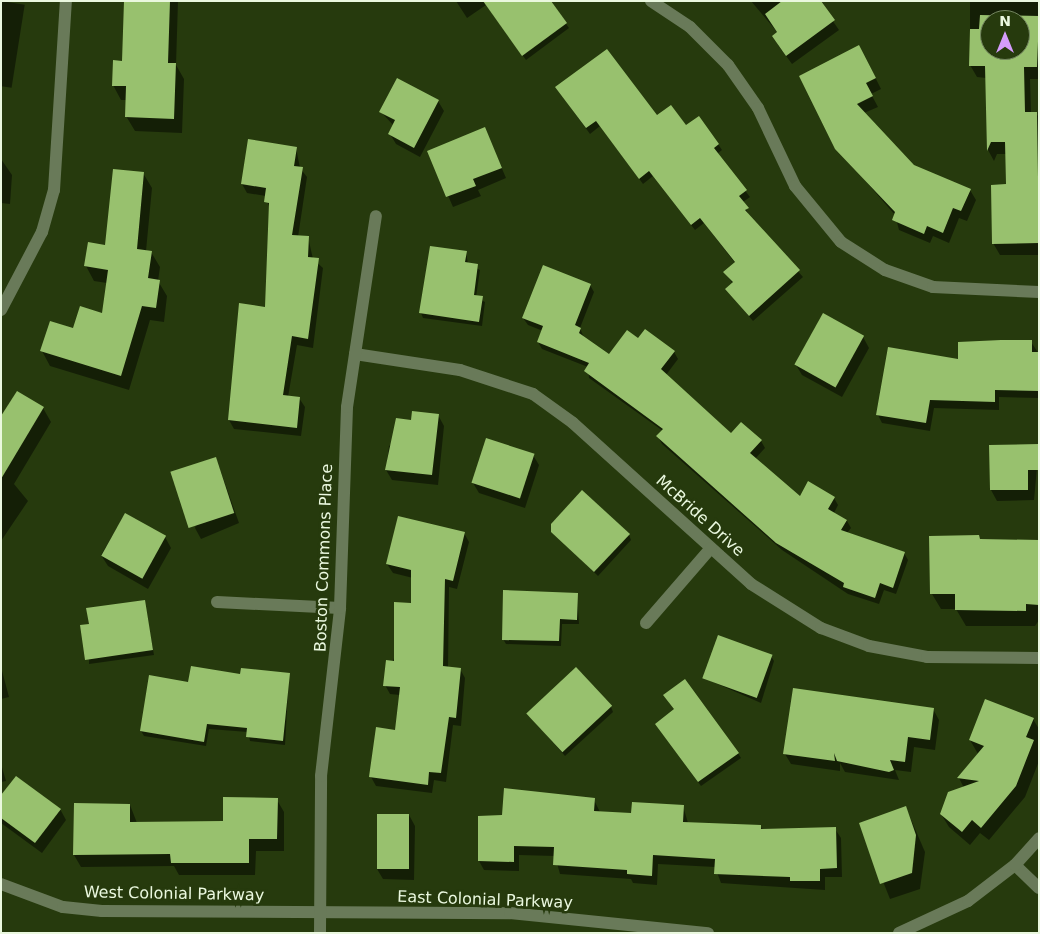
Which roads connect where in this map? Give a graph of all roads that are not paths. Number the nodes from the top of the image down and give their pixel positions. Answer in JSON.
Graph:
{"nodes":[{"id":1,"x":66,"y":1,"type":"edge"},
{"id":2,"x":651,"y":1,"type":"edge"},
{"id":3,"x":376,"y":216,"type":"dead end"},
{"id":4,"x":1039,"y":292,"type":"edge"},
{"id":5,"x":1,"y":310,"type":"edge"},
{"id":6,"x":355,"y":354,"type":"junction"},
{"id":7,"x":711,"y":548,"type":"junction"},
{"id":8,"x":217,"y":602,"type":"dead end"},
{"id":9,"x":340,"y":608,"type":"junction"},
{"id":10,"x":646,"y":623,"type":"dead end"},
{"id":11,"x":1039,"y":658,"type":"edge"},
{"id":12,"x":1039,"y":838,"type":"edge"},
{"id":13,"x":1015,"y":865,"type":"junction"},
{"id":14,"x":1,"y":884,"type":"edge"},
{"id":15,"x":1039,"y":888,"type":"edge"},
{"id":16,"x":320,"y":912,"type":"junction"},
{"id":17,"x":320,"y":933,"type":"edge"},
{"id":18,"x":708,"y":933,"type":"edge"},
{"id":19,"x":900,"y":933,"type":"edge"}],
"edges":[{"from":1,"to":5,"type":"street"},
{"from":2,"to":4,"type":"street"},
{"from":3,"to":6,"type":"street","name":"Boston Commons Place"},
{"from":6,"to":7,"type":"street","name":"McBride Drive"},
{"from":6,"to":9,"type":"street","name":"Boston Commons Place"},
{"from":7,"to":10,"type":"street"},
{"from":7,"to":11,"type":"street","name":"McBride Drive"},
{"from":8,"to":9,"type":"street"},
{"from":9,"to":16,"type":"street","name":"Boston Commons Place"},
{"from":12,"to":13,"type":"street"},
{"from":13,"to":15,"type":"street"},
{"from":13,"to":19,"type":"street"},
{"from":14,"to":16,"type":"street","name":"West Colonial Parkway"},
{"from":16,"to":17,"type":"street","name":"Boston Commons Place"},
{"from":16,"to":18,"type":"street","name":"East Colonial Parkway"}]}
